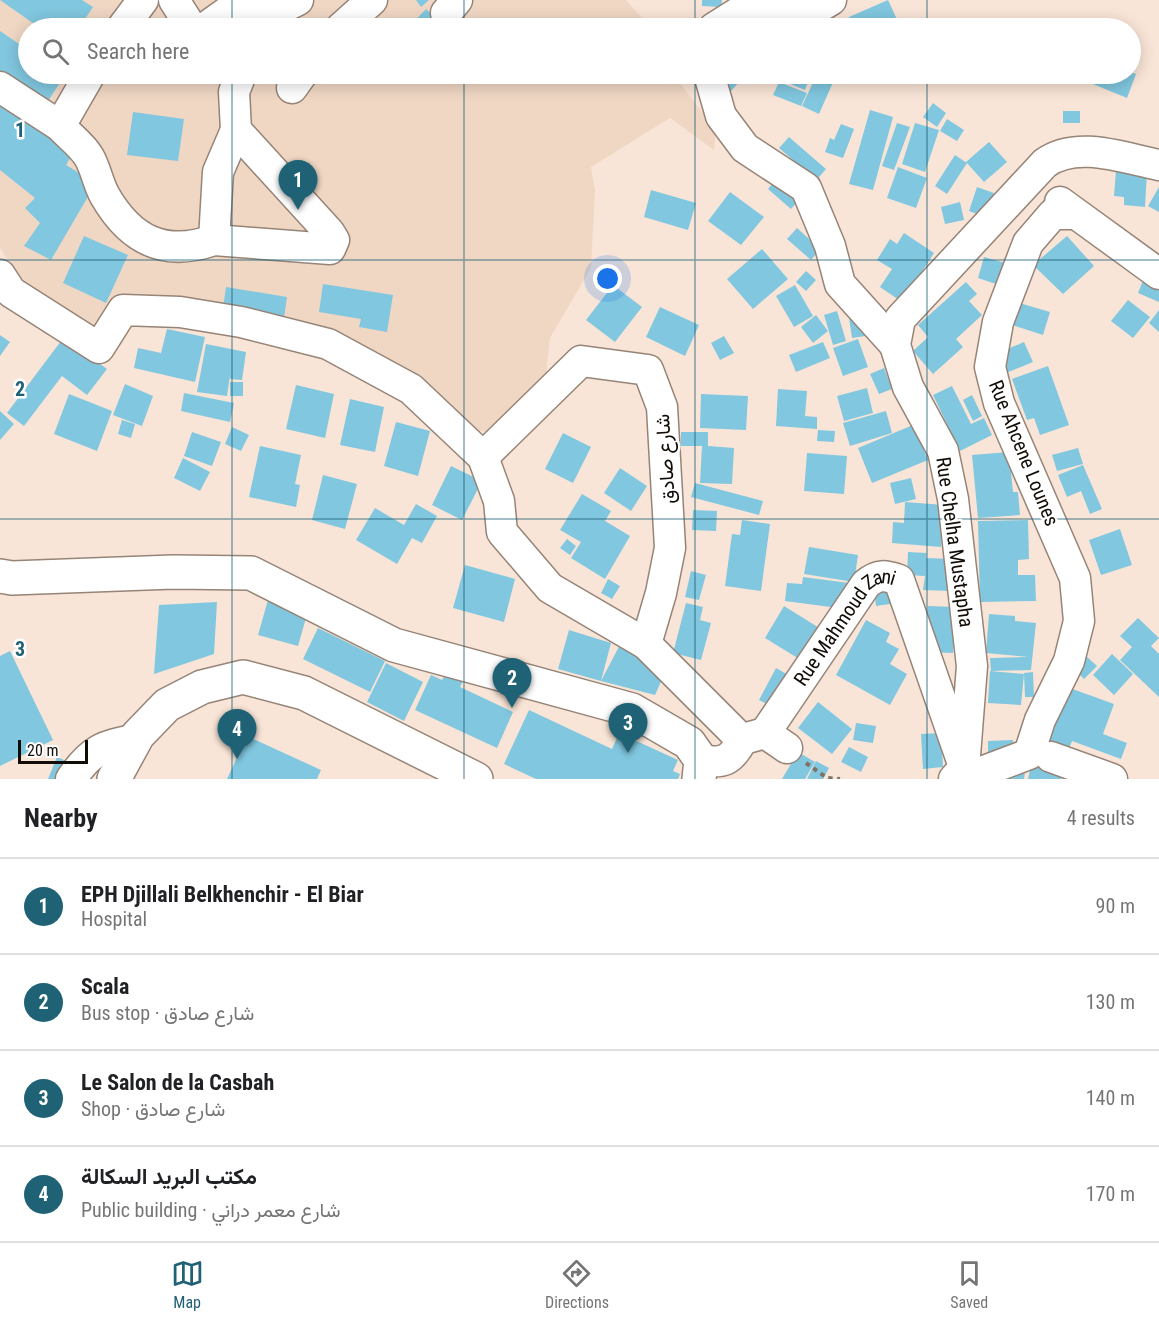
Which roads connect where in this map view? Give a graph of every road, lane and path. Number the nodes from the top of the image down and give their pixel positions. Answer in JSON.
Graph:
{"nodes":[{"id":1,"x":143,"y":0,"type":"edge"},
{"id":2,"x":174,"y":0,"type":"edge"},
{"id":3,"x":298,"y":0,"type":"edge"},
{"id":4,"x":372,"y":0,"type":"edge"},
{"id":5,"x":831,"y":0,"type":"edge"},
{"id":6,"x":130,"y":18,"type":"edge"},
{"id":7,"x":185,"y":18,"type":"edge"},
{"id":8,"x":219,"y":18,"type":"edge"},
{"id":9,"x":257,"y":18,"type":"edge"},
{"id":10,"x":270,"y":18,"type":"edge"},
{"id":11,"x":352,"y":18,"type":"edge"},
{"id":12,"x":730,"y":18,"type":"edge"},
{"id":13,"x":84,"y":84,"type":"edge"},
{"id":14,"x":237,"y":84,"type":"edge"},
{"id":15,"x":712,"y":84,"type":"edge"},
{"id":16,"x":0,"y":87,"type":"edge"},
{"id":17,"x":60,"y":126,"type":"junction"},
{"id":18,"x":236,"y":130,"type":"junction"},
{"id":19,"x":1159,"y":165,"type":"edge"},
{"id":20,"x":1074,"y":213,"type":"junction"},
{"id":21,"x":214,"y":240,"type":"junction"},
{"id":22,"x":954,"y":262,"type":"junction"},
{"id":23,"x":1159,"y":274,"type":"edge"},
{"id":24,"x":0,"y":275,"type":"edge"},
{"id":25,"x":894,"y":345,"type":"junction"},
{"id":26,"x":483,"y":457,"type":"junction"},
{"id":27,"x":0,"y":576,"type":"edge"},
{"id":28,"x":646,"y":644,"type":"junction"},
{"id":29,"x":136,"y":739,"type":"junction"},
{"id":30,"x":765,"y":740,"type":"junction"},
{"id":31,"x":1051,"y":757,"type":"dead end"},
{"id":32,"x":700,"y":770,"type":"edge"},
{"id":33,"x":961,"y":775,"type":"edge"},
{"id":34,"x":121,"y":777,"type":"edge"},
{"id":35,"x":71,"y":779,"type":"edge"},
{"id":36,"x":476,"y":779,"type":"edge"},
{"id":37,"x":840,"y":779,"type":"edge"},
{"id":38,"x":1112,"y":779,"type":"edge"}],
"edges":[{"from":1,"to":6,"type":"street"},
{"from":2,"to":7,"type":"street"},
{"from":3,"to":10,"type":"street"},
{"from":4,"to":11,"type":"street"},
{"from":5,"to":12,"type":"street"},
{"from":8,"to":9,"type":"street"},
{"from":13,"to":17,"type":"street"},
{"from":14,"to":18,"type":"street"},
{"from":15,"to":25,"type":"street"},
{"from":16,"to":17,"type":"street"},
{"from":17,"to":21,"type":"street"},
{"from":18,"to":21,"type":"street"},
{"from":18,"to":21,"type":"street"},
{"from":19,"to":22,"type":"street"},
{"from":20,"to":22,"type":"street"},
{"from":20,"to":23,"type":"street"},
{"from":20,"to":33,"type":"street","name":"Rue Ahcene Lounes"},
{"from":22,"to":25,"type":"street"},
{"from":24,"to":26,"type":"street"},
{"from":25,"to":33,"type":"street","name":"Rue Chelha Mustapha"},
{"from":26,"to":28,"type":"street"},
{"from":26,"to":28,"type":"street","name":"شارع صادق"},
{"from":27,"to":32,"type":"main road"},
{"from":28,"to":30,"type":"street"},
{"from":29,"to":34,"type":"main road"},
{"from":29,"to":35,"type":"street"},
{"from":29,"to":36,"type":"main road"},
{"from":30,"to":32,"type":"street","name":"Rue Mahmoud Zani"},
{"from":30,"to":33,"type":"street","name":"Rue Mahmoud Zani"},
{"from":30,"to":37,"type":"path"},
{"from":31,"to":38,"type":"street"}]}
